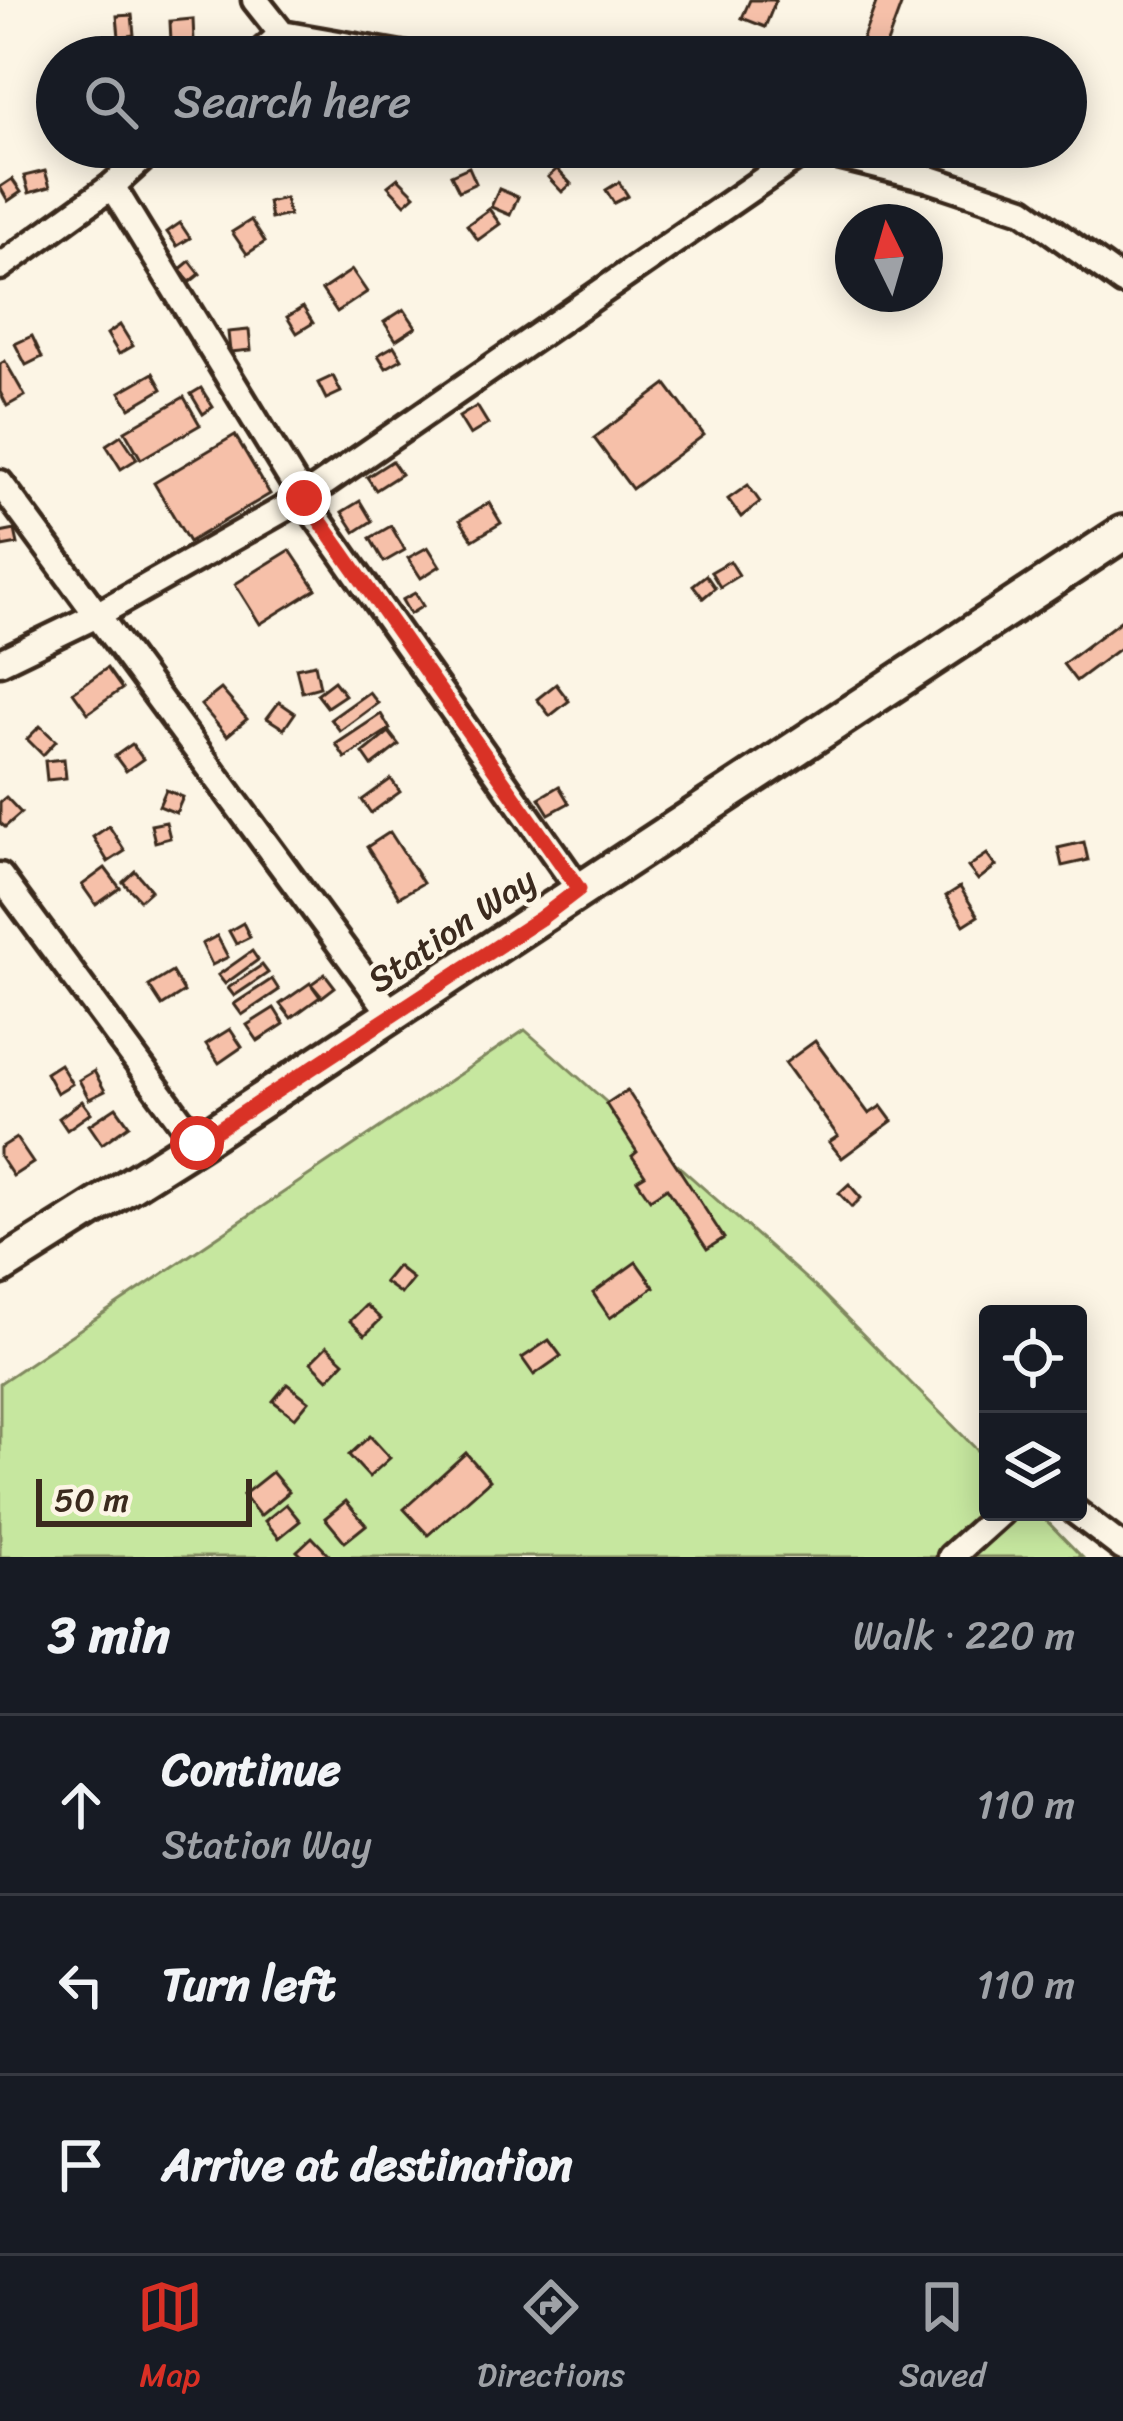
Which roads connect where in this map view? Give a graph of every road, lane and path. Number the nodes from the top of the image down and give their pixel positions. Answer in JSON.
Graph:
{"nodes":[{"id":1,"x":255,"y":0,"type":"edge"},
{"id":2,"x":282,"y":34,"type":"junction"},
{"id":3,"x":280,"y":36,"type":"edge"},
{"id":4,"x":293,"y":36,"type":"edge"},
{"id":5,"x":131,"y":168,"type":"edge"},
{"id":6,"x":776,"y":168,"type":"edge"},
{"id":7,"x":886,"y":168,"type":"edge"},
{"id":8,"x":112,"y":185,"type":"junction"},
{"id":9,"x":0,"y":267,"type":"edge"},
{"id":10,"x":1123,"y":282,"type":"edge"},
{"id":11,"x":0,"y":482,"type":"edge"},
{"id":12,"x":304,"y":498,"type":"junction"},
{"id":13,"x":1123,"y":533,"type":"edge"},
{"id":14,"x":95,"y":616,"type":"junction"},
{"id":15,"x":0,"y":662,"type":"edge"},
{"id":16,"x":0,"y":876,"type":"edge"},
{"id":17,"x":579,"y":889,"type":"junction"},
{"id":18,"x":392,"y":1015,"type":"junction"},
{"id":19,"x":197,"y":1143,"type":"junction"},
{"id":20,"x":2,"y":1262,"type":"edge"},
{"id":21,"x":1087,"y":1520,"type":"edge"},
{"id":22,"x":991,"y":1521,"type":"edge"},
{"id":23,"x":1123,"y":1548,"type":"edge"},
{"id":24,"x":951,"y":1557,"type":"edge"}],
"edges":[{"from":1,"to":2,"type":"street"},
{"from":2,"to":3,"type":"street"},
{"from":2,"to":4,"type":"street"},
{"from":5,"to":8,"type":"street"},
{"from":6,"to":12,"type":"street"},
{"from":7,"to":10,"type":"street"},
{"from":8,"to":9,"type":"street"},
{"from":8,"to":12,"type":"street"},
{"from":11,"to":14,"type":"street"},
{"from":12,"to":14,"type":"street"},
{"from":12,"to":17,"type":"street"},
{"from":13,"to":17,"type":"main road","name":"Station Way"},
{"from":14,"to":15,"type":"street"},
{"from":14,"to":18,"type":"street"},
{"from":16,"to":19,"type":"street"},
{"from":17,"to":18,"type":"main road","name":"Station Way"},
{"from":18,"to":19,"type":"main road","name":"Station Way"},
{"from":19,"to":20,"type":"main road","name":"Station Way"},
{"from":21,"to":23,"type":"street"},
{"from":22,"to":24,"type":"street"}]}
